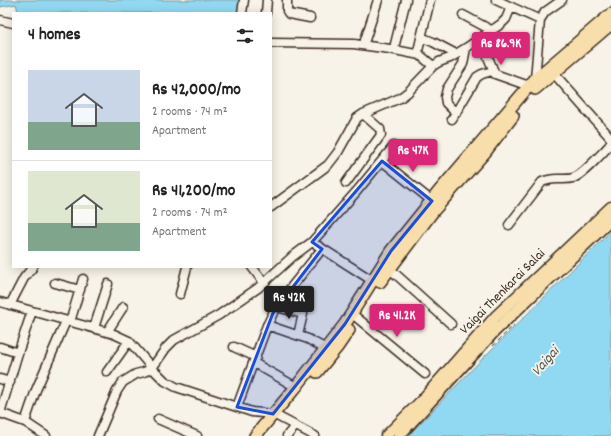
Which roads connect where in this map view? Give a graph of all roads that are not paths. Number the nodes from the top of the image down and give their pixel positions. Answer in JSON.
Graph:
{"nodes":[{"id":1,"x":244,"y":0,"type":"edge"},
{"id":2,"x":267,"y":0,"type":"edge"},
{"id":3,"x":287,"y":0,"type":"edge"},
{"id":4,"x":378,"y":0,"type":"edge"},
{"id":5,"x":406,"y":0,"type":"edge"},
{"id":6,"x":430,"y":0,"type":"edge"},
{"id":7,"x":562,"y":0,"type":"edge"},
{"id":8,"x":501,"y":1,"type":"edge"},
{"id":9,"x":511,"y":7,"type":"junction"},
{"id":10,"x":242,"y":12,"type":"edge"},
{"id":11,"x":266,"y":12,"type":"edge"},
{"id":12,"x":611,"y":14,"type":"edge"},
{"id":13,"x":463,"y":15,"type":"dead end"},
{"id":14,"x":310,"y":18,"type":"dead end"},
{"id":15,"x":0,"y":20,"type":"edge"},
{"id":16,"x":540,"y":20,"type":"junction"},
{"id":17,"x":12,"y":23,"type":"edge"},
{"id":18,"x":611,"y":24,"type":"edge"},
{"id":19,"x":491,"y":30,"type":"junction"},
{"id":20,"x":421,"y":37,"type":"junction"},
{"id":21,"x":480,"y":38,"type":"junction"},
{"id":22,"x":365,"y":40,"type":"dead end"},
{"id":23,"x":272,"y":43,"type":"edge"},
{"id":24,"x":395,"y":44,"type":"dead end"},
{"id":25,"x":466,"y":48,"type":"junction"},
{"id":26,"x":456,"y":54,"type":"junction"},
{"id":27,"x":420,"y":55,"type":"junction"},
{"id":28,"x":433,"y":66,"type":"junction"},
{"id":29,"x":551,"y":70,"type":"junction"},
{"id":30,"x":492,"y":71,"type":"junction"},
{"id":31,"x":532,"y":83,"type":"junction"},
{"id":32,"x":363,"y":114,"type":"junction"},
{"id":33,"x":611,"y":139,"type":"edge"},
{"id":34,"x":611,"y":142,"type":"edge"},
{"id":35,"x":394,"y":146,"type":"dead end"},
{"id":36,"x":382,"y":161,"type":"junction"},
{"id":37,"x":346,"y":183,"type":"dead end"},
{"id":38,"x":432,"y":200,"type":"junction"},
{"id":39,"x":272,"y":206,"type":"edge"},
{"id":40,"x":611,"y":207,"type":"edge"},
{"id":41,"x":611,"y":220,"type":"edge"},
{"id":42,"x":508,"y":225,"type":"dead end"},
{"id":43,"x":312,"y":242,"type":"junction"},
{"id":44,"x":322,"y":249,"type":"junction"},
{"id":45,"x":32,"y":268,"type":"edge"},
{"id":46,"x":187,"y":268,"type":"edge"},
{"id":47,"x":253,"y":268,"type":"edge"},
{"id":48,"x":390,"y":269,"type":"junction"},
{"id":49,"x":83,"y":279,"type":"dead end"},
{"id":50,"x":373,"y":281,"type":"junction"},
{"id":51,"x":55,"y":283,"type":"dead end"},
{"id":52,"x":264,"y":283,"type":"junction"},
{"id":53,"x":108,"y":284,"type":"dead end"},
{"id":54,"x":80,"y":290,"type":"junction"},
{"id":55,"x":180,"y":294,"type":"dead end"},
{"id":56,"x":0,"y":302,"type":"edge"},
{"id":57,"x":10,"y":305,"type":"junction"},
{"id":58,"x":123,"y":307,"type":"dead end"},
{"id":59,"x":277,"y":307,"type":"junction"},
{"id":60,"x":32,"y":311,"type":"junction"},
{"id":61,"x":356,"y":317,"type":"junction"},
{"id":62,"x":68,"y":322,"type":"junction"},
{"id":63,"x":451,"y":324,"type":"dead end"},
{"id":64,"x":267,"y":326,"type":"junction"},
{"id":65,"x":94,"y":328,"type":"junction"},
{"id":66,"x":107,"y":332,"type":"junction"},
{"id":67,"x":298,"y":335,"type":"junction"},
{"id":68,"x":129,"y":341,"type":"junction"},
{"id":69,"x":0,"y":347,"type":"edge"},
{"id":70,"x":234,"y":347,"type":"dead end"},
{"id":71,"x":326,"y":349,"type":"junction"},
{"id":72,"x":18,"y":353,"type":"junction"},
{"id":73,"x":255,"y":360,"type":"junction"},
{"id":74,"x":152,"y":368,"type":"junction"},
{"id":75,"x":107,"y":372,"type":"dead end"},
{"id":76,"x":425,"y":374,"type":"dead end"},
{"id":77,"x":0,"y":379,"type":"edge"},
{"id":78,"x":10,"y":382,"type":"junction"},
{"id":79,"x":296,"y":387,"type":"junction"},
{"id":80,"x":237,"y":407,"type":"junction"},
{"id":81,"x":0,"y":413,"type":"edge"},
{"id":82,"x":276,"y":416,"type":"junction"},
{"id":83,"x":158,"y":419,"type":"dead end"},
{"id":84,"x":25,"y":422,"type":"junction"},
{"id":85,"x":295,"y":426,"type":"junction"},
{"id":86,"x":46,"y":436,"type":"edge"},
{"id":87,"x":98,"y":436,"type":"edge"},
{"id":88,"x":197,"y":436,"type":"edge"},
{"id":89,"x":255,"y":436,"type":"edge"},
{"id":90,"x":265,"y":436,"type":"edge"},
{"id":91,"x":287,"y":436,"type":"edge"},
{"id":92,"x":315,"y":436,"type":"edge"},
{"id":93,"x":386,"y":436,"type":"edge"},
{"id":94,"x":399,"y":436,"type":"edge"}],
"edges":[{"from":1,"to":10,"type":"street"},
{"from":2,"to":11,"type":"street"},
{"from":3,"to":14,"type":"street"},
{"from":4,"to":22,"type":"street"},
{"from":5,"to":24,"type":"street"},
{"from":6,"to":20,"type":"street"},
{"from":7,"to":16,"type":"street"},
{"from":8,"to":9,"type":"street"},
{"from":9,"to":16,"type":"street"},
{"from":9,"to":19,"type":"street"},
{"from":12,"to":29,"type":"highway"},
{"from":13,"to":19,"type":"street"},
{"from":15,"to":17,"type":"street"},
{"from":16,"to":31,"type":"street"},
{"from":18,"to":29,"type":"highway"},
{"from":19,"to":21,"type":"street"},
{"from":20,"to":26,"type":"street"},
{"from":20,"to":27,"type":"street"},
{"from":21,"to":25,"type":"street"},
{"from":21,"to":30,"type":"street"},
{"from":23,"to":27,"type":"street"},
{"from":25,"to":26,"type":"street"},
{"from":25,"to":30,"type":"street"},
{"from":26,"to":28,"type":"street"},
{"from":27,"to":28,"type":"street"},
{"from":28,"to":32,"type":"street"},
{"from":29,"to":31,"type":"highway"},
{"from":29,"to":33,"type":"street"},
{"from":29,"to":48,"type":"highway"},
{"from":30,"to":31,"type":"street"},
{"from":31,"to":38,"type":"highway"},
{"from":32,"to":37,"type":"street"},
{"from":32,"to":39,"type":"street"},
{"from":34,"to":42,"type":"street"},
{"from":35,"to":36,"type":"street"},
{"from":36,"to":38,"type":"street"},
{"from":36,"to":43,"type":"street"},
{"from":38,"to":50,"type":"highway"},
{"from":40,"to":93,"type":"main road","name":"Vaigai Thenkarai Salai"},
{"from":41,"to":94,"type":"main road","name":"Vaigai Thenkarai Salai"},
{"from":43,"to":44,"type":"street"},
{"from":43,"to":52,"type":"street"},
{"from":44,"to":50,"type":"street"},
{"from":44,"to":59,"type":"street"},
{"from":45,"to":57,"type":"street"},
{"from":46,"to":55,"type":"street"},
{"from":47,"to":52,"type":"street"},
{"from":48,"to":61,"type":"highway"},
{"from":48,"to":63,"type":"street"},
{"from":49,"to":54,"type":"street"},
{"from":50,"to":71,"type":"highway"},
{"from":51,"to":54,"type":"street"},
{"from":52,"to":74,"type":"street"},
{"from":53,"to":65,"type":"street"},
{"from":54,"to":62,"type":"street"},
{"from":56,"to":57,"type":"street"},
{"from":57,"to":60,"type":"street"},
{"from":58,"to":66,"type":"street"},
{"from":59,"to":64,"type":"street"},
{"from":59,"to":67,"type":"street"},
{"from":60,"to":62,"type":"street"},
{"from":60,"to":72,"type":"street"},
{"from":61,"to":76,"type":"street"},
{"from":61,"to":82,"type":"highway"},
{"from":62,"to":65,"type":"street"},
{"from":62,"to":84,"type":"street"},
{"from":64,"to":67,"type":"street"},
{"from":64,"to":73,"type":"street"},
{"from":65,"to":66,"type":"street"},
{"from":66,"to":68,"type":"street"},
{"from":67,"to":71,"type":"street"},
{"from":68,"to":74,"type":"street"},
{"from":68,"to":75,"type":"street"},
{"from":69,"to":72,"type":"street"},
{"from":70,"to":73,"type":"street"},
{"from":71,"to":79,"type":"highway"},
{"from":72,"to":78,"type":"street"},
{"from":73,"to":79,"type":"street"},
{"from":73,"to":80,"type":"street"},
{"from":74,"to":80,"type":"street"},
{"from":74,"to":87,"type":"street"},
{"from":77,"to":78,"type":"street"},
{"from":78,"to":81,"type":"street"},
{"from":79,"to":82,"type":"highway"},
{"from":80,"to":82,"type":"street"},
{"from":81,"to":84,"type":"street"},
{"from":82,"to":85,"type":"street"},
{"from":82,"to":89,"type":"highway"},
{"from":82,"to":90,"type":"highway"},
{"from":83,"to":88,"type":"street"},
{"from":84,"to":86,"type":"street"},
{"from":85,"to":91,"type":"street"},
{"from":85,"to":92,"type":"street"}]}
